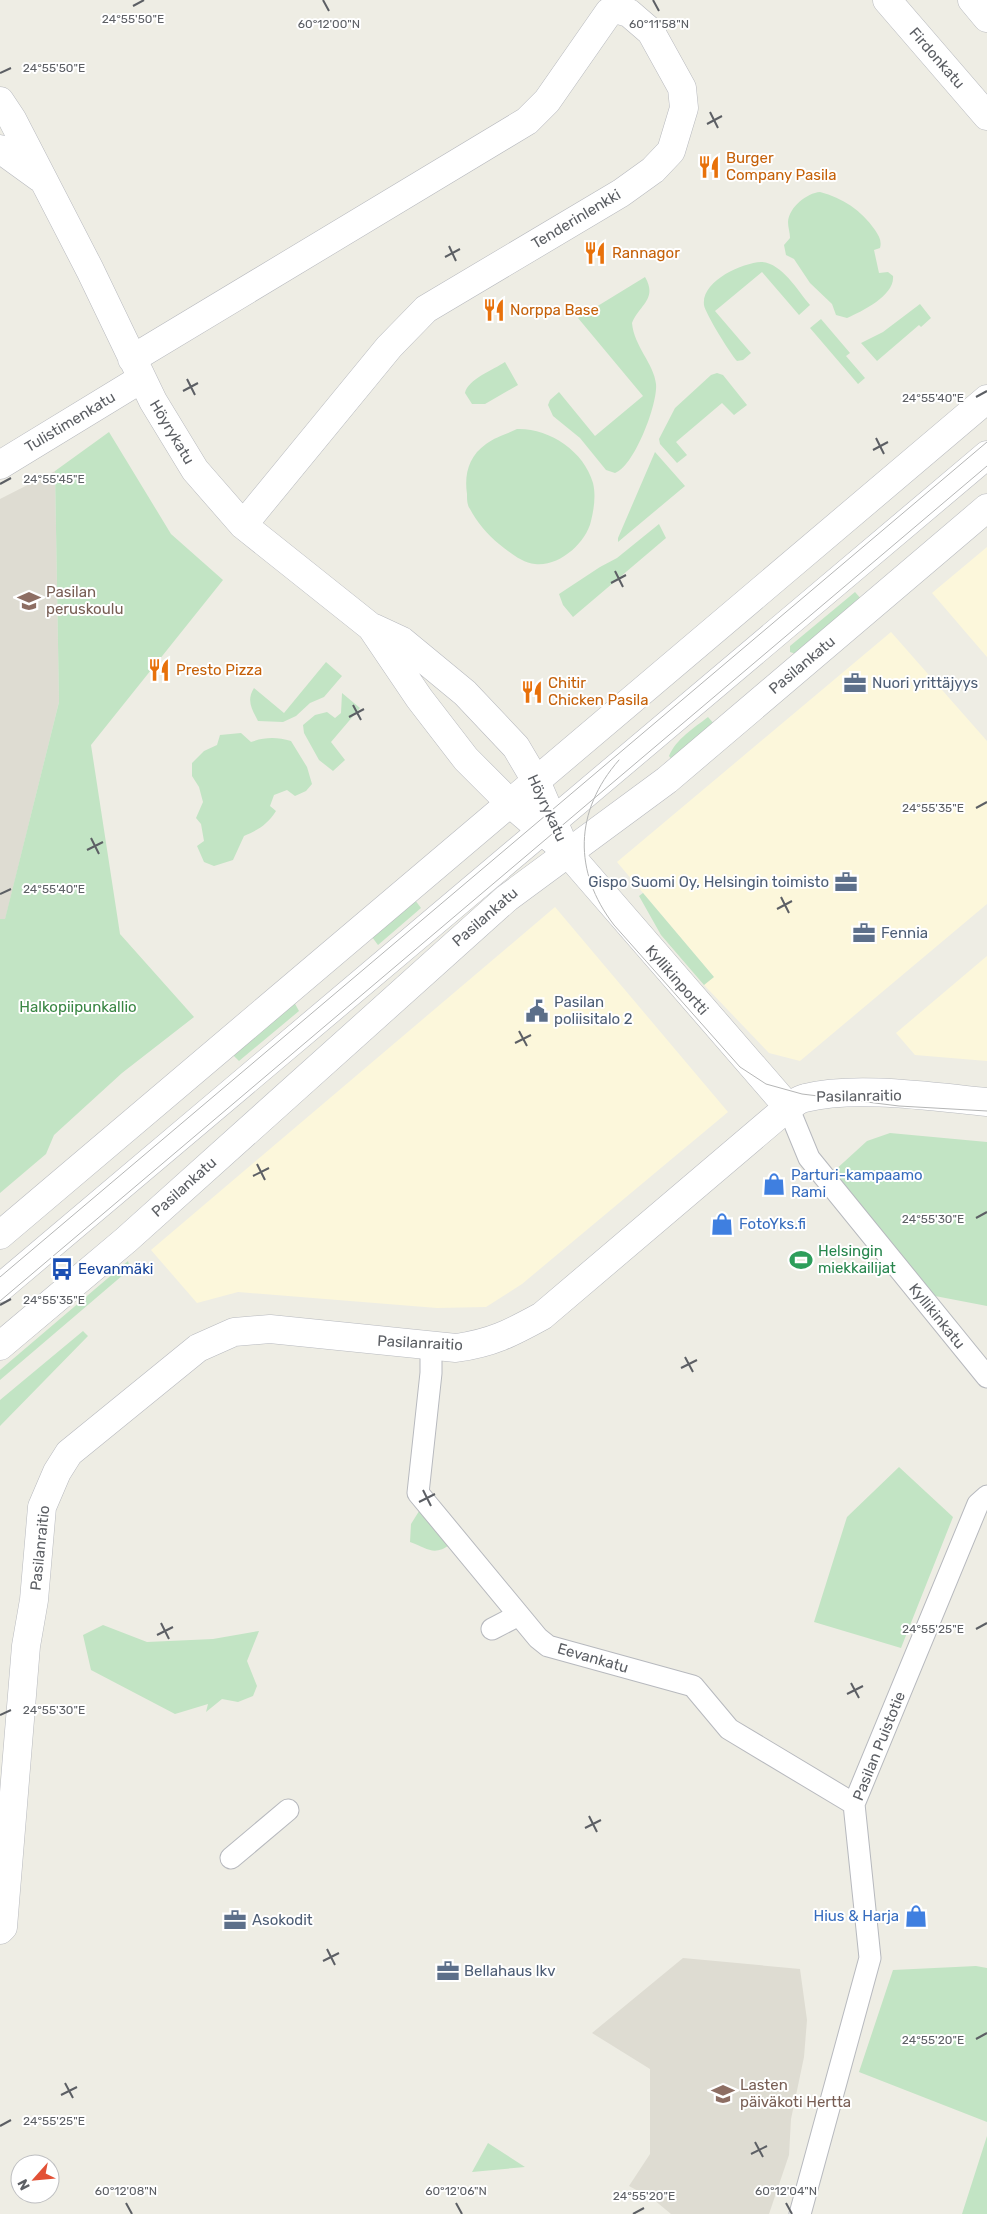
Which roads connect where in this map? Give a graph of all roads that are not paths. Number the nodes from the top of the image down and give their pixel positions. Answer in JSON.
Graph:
{"nodes":[{"id":1,"x":887,"y":0,"type":"edge"},
{"id":2,"x":972,"y":0,"type":"edge"},
{"id":3,"x":987,"y":18,"type":"edge"},
{"id":4,"x":0,"y":101,"type":"edge"},
{"id":5,"x":987,"y":116,"type":"edge"},
{"id":6,"x":504,"y":134,"type":"joint"},
{"id":7,"x":0,"y":149,"type":"edge"},
{"id":8,"x":45,"y":181,"type":"junction"},
{"id":9,"x":137,"y":369,"type":"junction"},
{"id":10,"x":987,"y":399,"type":"edge"},
{"id":11,"x":987,"y":455,"type":"edge"},
{"id":12,"x":0,"y":464,"type":"edge"},
{"id":13,"x":987,"y":508,"type":"edge"},
{"id":14,"x":243,"y":525,"type":"junction"},
{"id":15,"x":371,"y":626,"type":"junction"},
{"id":16,"x":536,"y":781,"type":"junction"},
{"id":17,"x":510,"y":803,"type":"junction"},
{"id":18,"x":547,"y":825,"type":"junction"},
{"id":19,"x":567,"y":852,"type":"junction"},
{"id":20,"x":987,"y":1102,"type":"edge"},
{"id":21,"x":788,"y":1107,"type":"junction"},
{"id":22,"x":0,"y":1234,"type":"edge"},
{"id":23,"x":0,"y":1288,"type":"edge"},
{"id":24,"x":0,"y":1346,"type":"edge"},
{"id":25,"x":431,"y":1347,"type":"junction"},
{"id":26,"x":987,"y":1378,"type":"edge"},
{"id":27,"x":987,"y":1496,"type":"edge"},
{"id":28,"x":519,"y":1615,"type":"junction"},
{"id":29,"x":492,"y":1628,"type":"dead end"},
{"id":30,"x":854,"y":1804,"type":"junction"},
{"id":31,"x":288,"y":1810,"type":"dead end"},
{"id":32,"x":231,"y":1858,"type":"dead end"},
{"id":33,"x":0,"y":1930,"type":"edge"},
{"id":34,"x":800,"y":2214,"type":"edge"}],
"edges":[{"from":1,"to":5,"type":"street","name":"Firdonkatu"},
{"from":2,"to":3,"type":"street"},
{"from":4,"to":8,"type":"street","name":"Höyrykatu"},
{"from":6,"to":9,"type":"street","name":"Tulistimenkatu"},
{"from":6,"to":14,"type":"street","name":"Tenderinlenkki"},
{"from":7,"to":8,"type":"street","name":"Höyrykatu"},
{"from":8,"to":9,"type":"street","name":"Höyrykatu"},
{"from":9,"to":12,"type":"street","name":"Tulistimenkatu"},
{"from":9,"to":14,"type":"street","name":"Höyrykatu"},
{"from":10,"to":16,"type":"street"},
{"from":11,"to":18,"type":"street","name":"Pasilankatu"},
{"from":13,"to":19,"type":"street","name":"Pasilankatu"},
{"from":14,"to":15,"type":"street","name":"Höyrykatu"},
{"from":15,"to":16,"type":"street","name":"Höyrykatu"},
{"from":15,"to":17,"type":"street","name":"Höyrykatu"},
{"from":16,"to":17,"type":"street"},
{"from":16,"to":18,"type":"street","name":"Höyrykatu"},
{"from":17,"to":18,"type":"street","name":"Höyrykatu"},
{"from":17,"to":22,"type":"street"},
{"from":18,"to":19,"type":"street","name":"Höyrykatu"},
{"from":18,"to":23,"type":"street","name":"Pasilankatu"},
{"from":19,"to":21,"type":"street","name":"Kyllikinportti"},
{"from":19,"to":24,"type":"street","name":"Pasilankatu"},
{"from":20,"to":21,"type":"street","name":"Pasilanraitio"},
{"from":21,"to":25,"type":"street","name":"Pasilanraitio"},
{"from":21,"to":26,"type":"street","name":"Kyllikinkatu"},
{"from":25,"to":28,"type":"street","name":"Eevankatu"},
{"from":25,"to":33,"type":"street","name":"Pasilanraitio"},
{"from":27,"to":30,"type":"street","name":"Pasilan Puistotie"},
{"from":28,"to":29,"type":"street"},
{"from":28,"to":30,"type":"street","name":"Eevankatu"},
{"from":30,"to":34,"type":"street","name":"Pasilan Puistotie"},
{"from":31,"to":32,"type":"street"}]}
